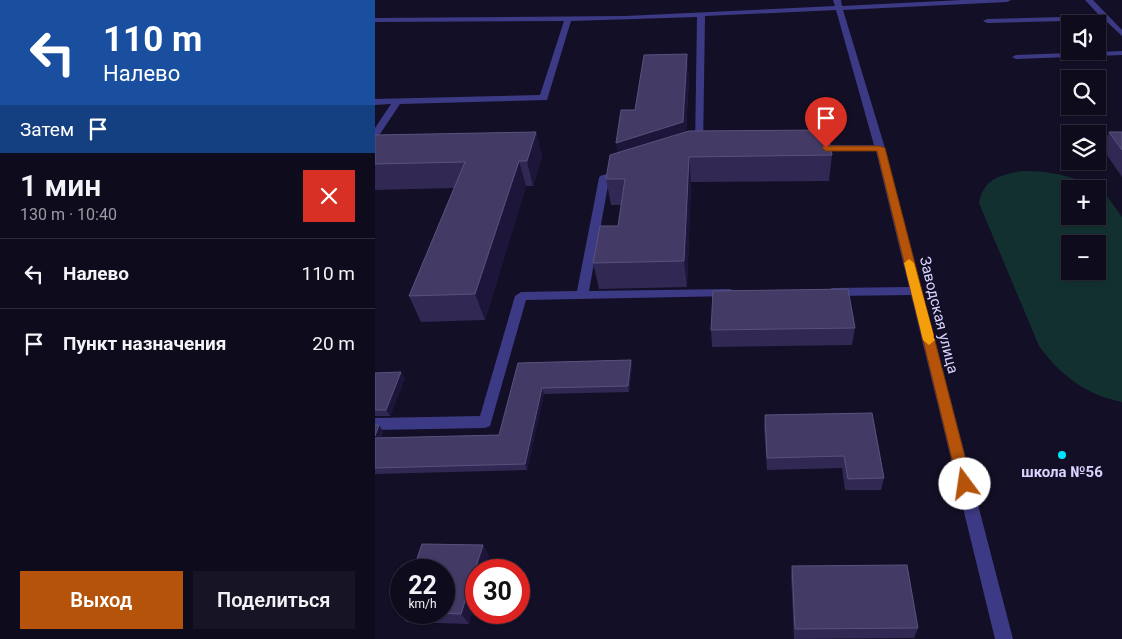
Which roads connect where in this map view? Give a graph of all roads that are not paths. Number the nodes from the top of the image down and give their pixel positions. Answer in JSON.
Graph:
{"nodes":[{"id":1,"x":1007,"y":0,"type":"edge"},
{"id":2,"x":1089,"y":0,"type":"edge"},
{"id":3,"x":838,"y":4,"type":"edge"},
{"id":4,"x":701,"y":14,"type":"junction"},
{"id":5,"x":1103,"y":15,"type":"edge"},
{"id":6,"x":568,"y":18,"type":"junction"},
{"id":7,"x":1106,"y":18,"type":"edge"},
{"id":8,"x":1061,"y":19,"type":"edge"},
{"id":9,"x":375,"y":20,"type":"edge"},
{"id":10,"x":987,"y":21,"type":"dead end"},
{"id":11,"x":1122,"y":34,"type":"edge"},
{"id":12,"x":1122,"y":53,"type":"edge"},
{"id":13,"x":1016,"y":57,"type":"dead end"},
{"id":14,"x":375,"y":102,"type":"edge"},
{"id":15,"x":397,"y":102,"type":"junction"},
{"id":16,"x":375,"y":135,"type":"edge"},
{"id":17,"x":804,"y":148,"type":"edge"},
{"id":18,"x":880,"y":148,"type":"junction"},
{"id":19,"x":699,"y":149,"type":"edge"},
{"id":20,"x":633,"y":169,"type":"edge"},
{"id":21,"x":916,"y":291,"type":"junction"},
{"id":22,"x":818,"y":292,"type":"edge"},
{"id":23,"x":739,"y":293,"type":"edge"},
{"id":24,"x":582,"y":295,"type":"junction"},
{"id":25,"x":375,"y":424,"type":"edge"},
{"id":26,"x":1004,"y":639,"type":"edge"}],
"edges":[{"from":1,"to":3,"type":"street"},
{"from":2,"to":5,"type":"street"},
{"from":3,"to":4,"type":"street"},
{"from":3,"to":18,"type":"street","name":"Заводская улица"},
{"from":4,"to":6,"type":"street"},
{"from":4,"to":19,"type":"street"},
{"from":6,"to":9,"type":"street"},
{"from":6,"to":15,"type":"street"},
{"from":7,"to":11,"type":"street"},
{"from":8,"to":10,"type":"street"},
{"from":12,"to":13,"type":"street"},
{"from":14,"to":15,"type":"street"},
{"from":15,"to":16,"type":"street"},
{"from":17,"to":18,"type":"street"},
{"from":18,"to":21,"type":"street","name":"Заводская улица"},
{"from":20,"to":24,"type":"street"},
{"from":21,"to":22,"type":"street"},
{"from":21,"to":26,"type":"street","name":"Заводская улица"},
{"from":23,"to":24,"type":"street"},
{"from":24,"to":25,"type":"street"}]}
